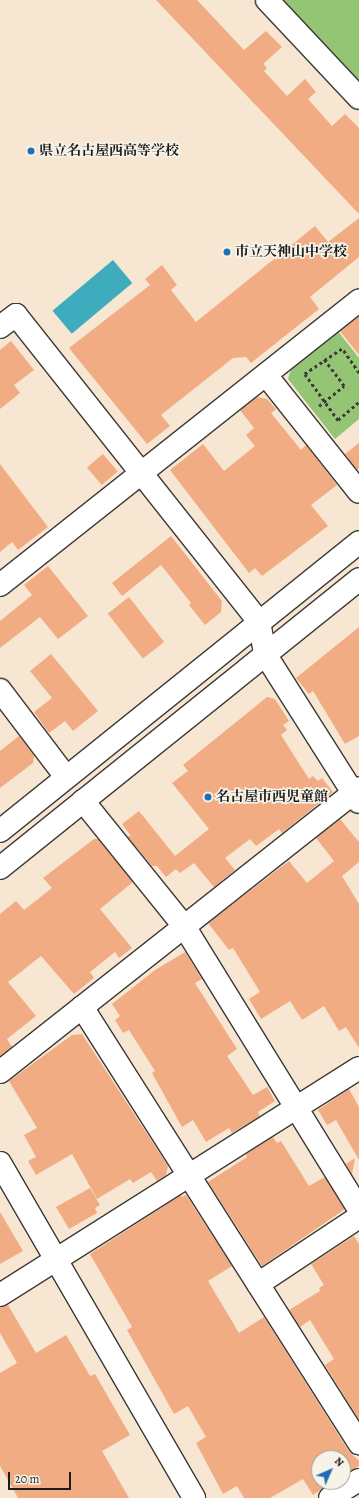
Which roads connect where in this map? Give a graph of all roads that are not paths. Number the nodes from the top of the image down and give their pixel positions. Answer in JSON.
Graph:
{"nodes":[{"id":1,"x":267,"y":0,"type":"edge"},
{"id":2,"x":359,"y":98,"type":"edge"},
{"id":3,"x":359,"y":300,"type":"edge"},
{"id":4,"x":0,"y":327,"type":"edge"},
{"id":5,"x":266,"y":375,"type":"junction"},
{"id":6,"x":142,"y":475,"type":"junction"},
{"id":7,"x":359,"y":492,"type":"edge"},
{"id":8,"x":359,"y":542,"type":"edge"},
{"id":9,"x":359,"y":579,"type":"edge"},
{"id":10,"x":0,"y":585,"type":"edge"},
{"id":11,"x":260,"y":622,"type":"junction"},
{"id":12,"x":265,"y":654,"type":"junction"},
{"id":13,"x":0,"y":690,"type":"edge"},
{"id":14,"x":66,"y":777,"type":"junction"},
{"id":15,"x":357,"y":795,"type":"edge"},
{"id":16,"x":83,"y":802,"type":"junction"},
{"id":17,"x":0,"y":831,"type":"edge"},
{"id":18,"x":0,"y":868,"type":"edge"},
{"id":19,"x":184,"y":926,"type":"junction"},
{"id":20,"x":82,"y":1007,"type":"junction"},
{"id":21,"x":359,"y":1068,"type":"edge"},
{"id":22,"x":0,"y":1072,"type":"edge"},
{"id":23,"x":296,"y":1108,"type":"junction"},
{"id":24,"x":0,"y":1163,"type":"edge"},
{"id":25,"x":189,"y":1175,"type":"junction"},
{"id":26,"x":359,"y":1209,"type":"edge"},
{"id":27,"x":359,"y":1217,"type":"edge"},
{"id":28,"x":56,"y":1260,"type":"junction"},
{"id":29,"x":258,"y":1284,"type":"junction"},
{"id":30,"x":0,"y":1295,"type":"edge"},
{"id":31,"x":359,"y":1443,"type":"edge"},
{"id":32,"x":359,"y":1480,"type":"edge"},
{"id":33,"x":194,"y":1498,"type":"edge"},
{"id":34,"x":330,"y":1498,"type":"edge"}],
"edges":[{"from":1,"to":2,"type":"street"},
{"from":3,"to":5,"type":"street"},
{"from":4,"to":6,"type":"street"},
{"from":5,"to":6,"type":"street"},
{"from":5,"to":7,"type":"street"},
{"from":6,"to":10,"type":"street"},
{"from":6,"to":11,"type":"street"},
{"from":8,"to":11,"type":"street"},
{"from":9,"to":12,"type":"street"},
{"from":11,"to":12,"type":"street"},
{"from":11,"to":14,"type":"street"},
{"from":12,"to":15,"type":"street"},
{"from":12,"to":16,"type":"street"},
{"from":13,"to":14,"type":"street"},
{"from":14,"to":17,"type":"street"},
{"from":15,"to":19,"type":"street"},
{"from":16,"to":18,"type":"street"},
{"from":16,"to":19,"type":"street"},
{"from":19,"to":20,"type":"street"},
{"from":19,"to":23,"type":"street"},
{"from":20,"to":22,"type":"street"},
{"from":20,"to":25,"type":"street"},
{"from":21,"to":23,"type":"street"},
{"from":23,"to":25,"type":"street"},
{"from":23,"to":26,"type":"street"},
{"from":24,"to":28,"type":"street"},
{"from":25,"to":28,"type":"street"},
{"from":25,"to":29,"type":"street"},
{"from":27,"to":29,"type":"street"},
{"from":28,"to":30,"type":"street"},
{"from":28,"to":33,"type":"street"},
{"from":29,"to":31,"type":"street"},
{"from":32,"to":34,"type":"street"}]}
